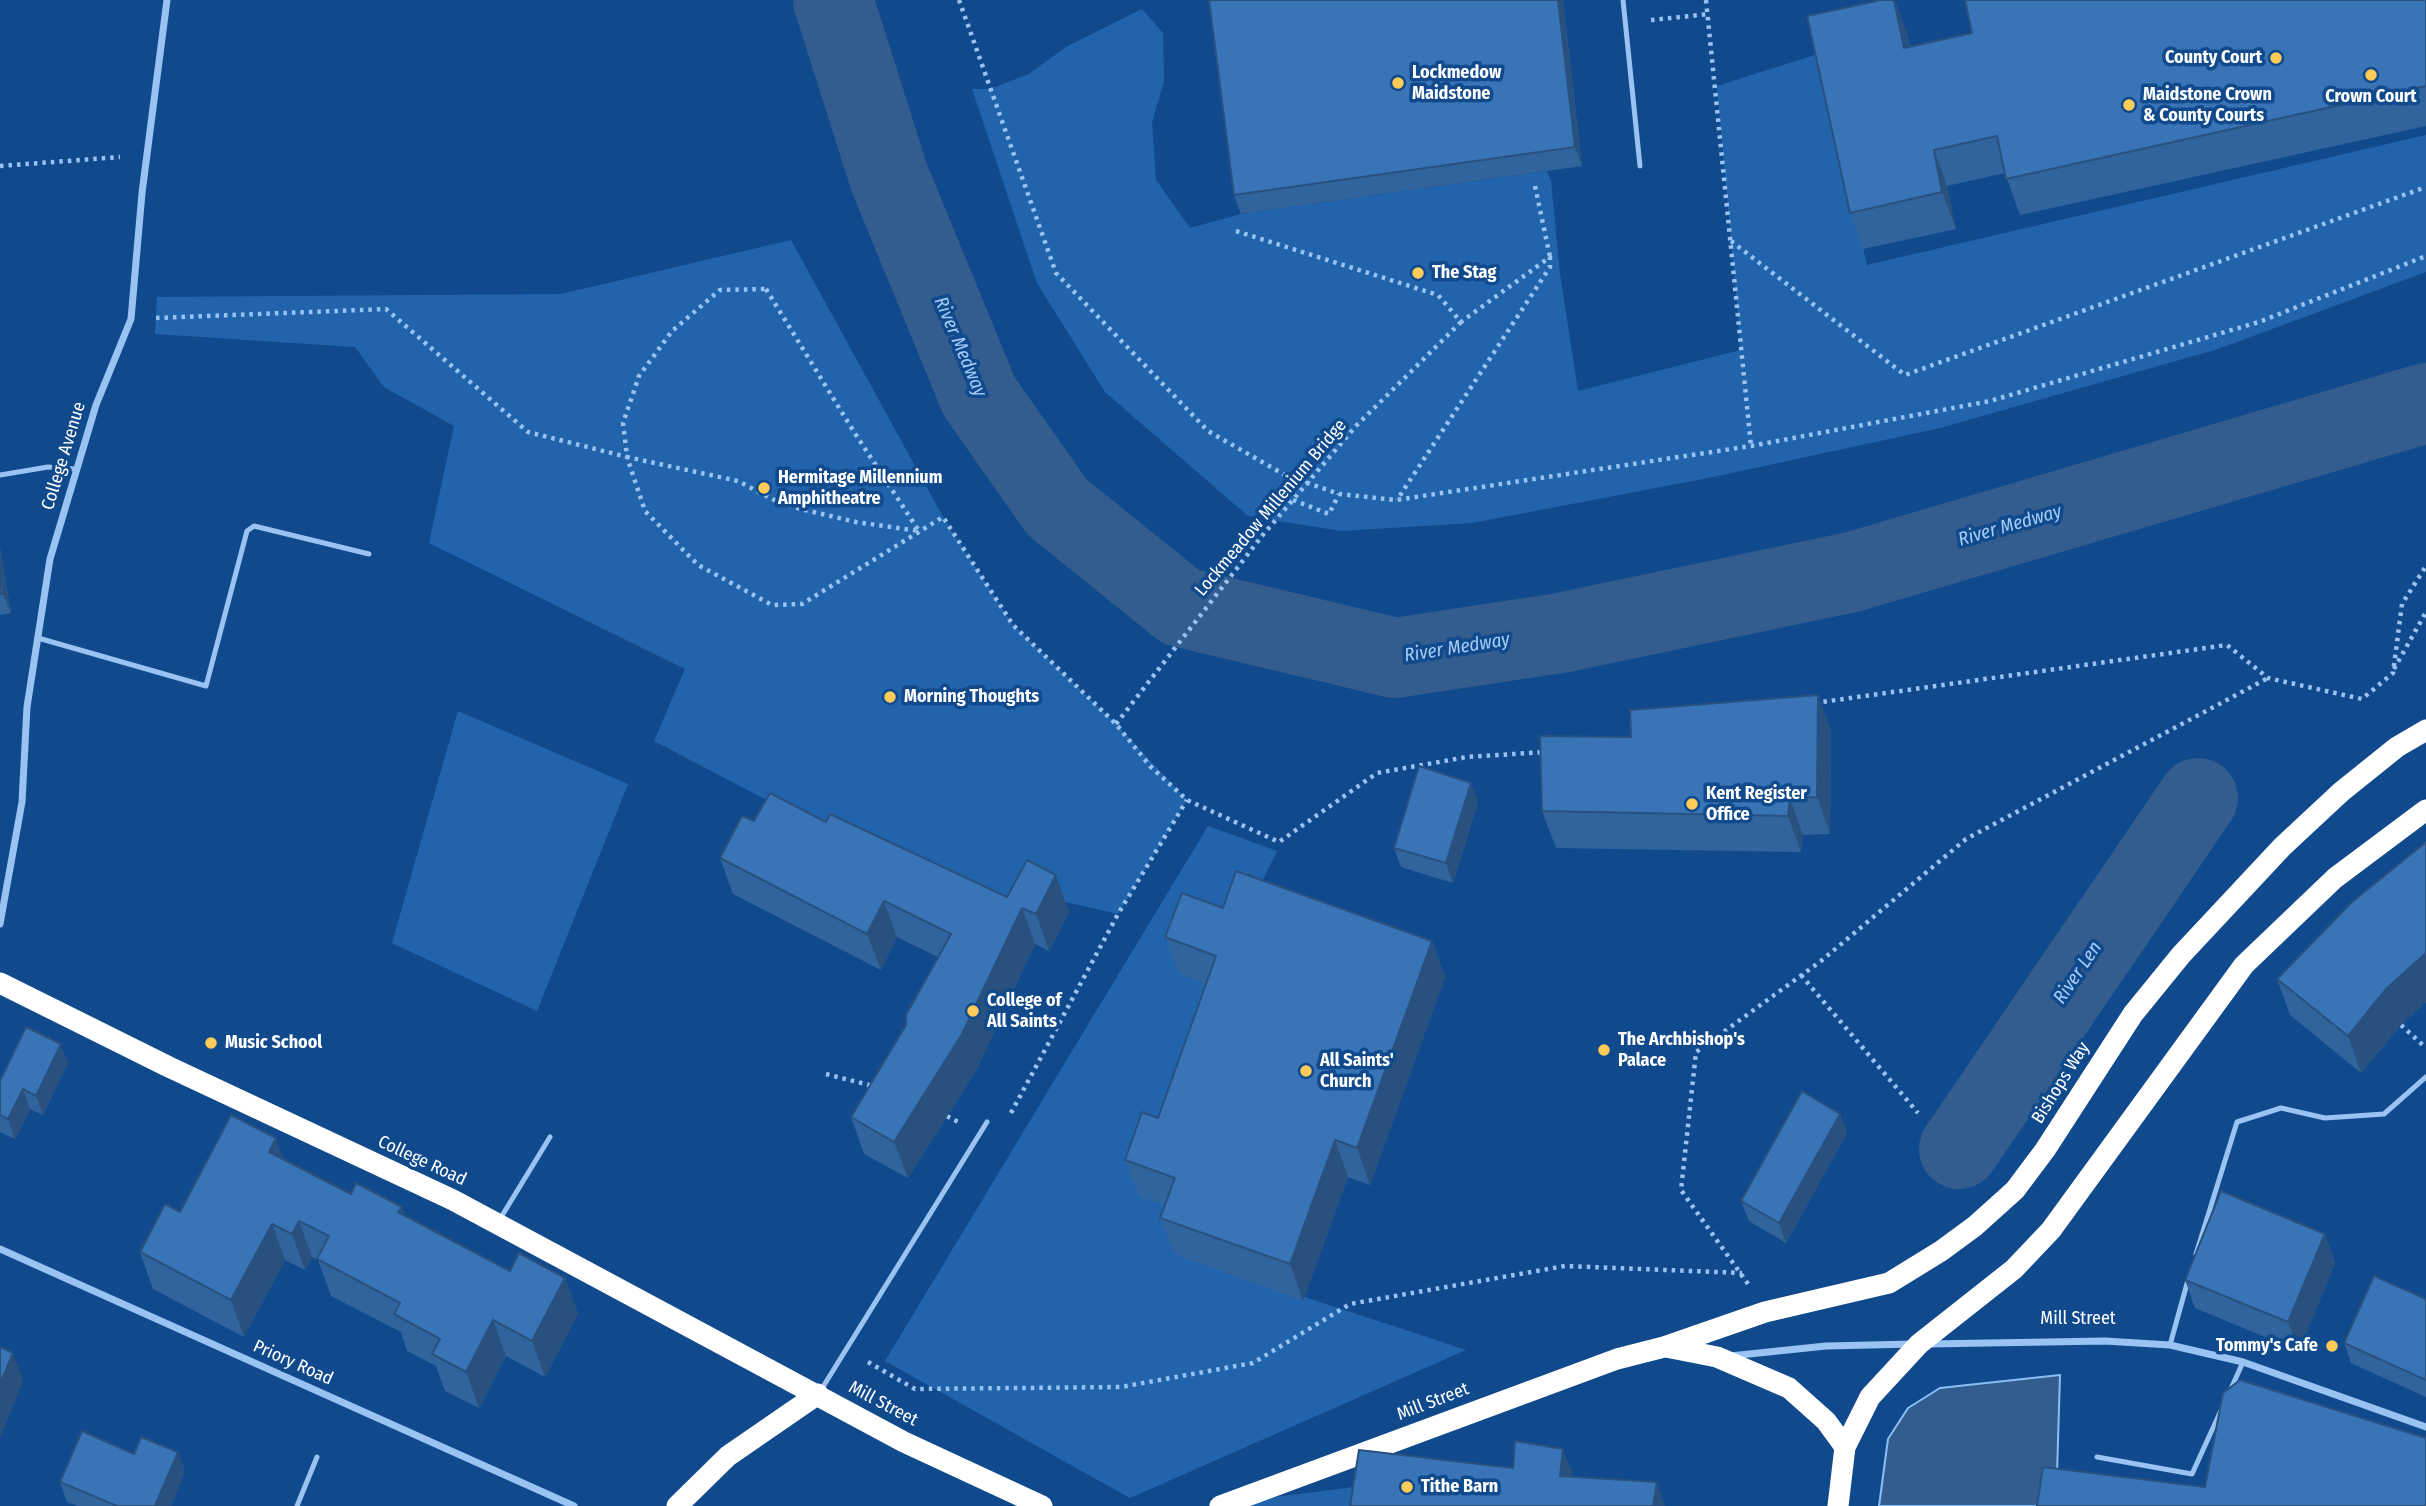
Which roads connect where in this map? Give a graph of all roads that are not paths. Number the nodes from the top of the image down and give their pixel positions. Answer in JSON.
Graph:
{"nodes":[{"id":1,"x":167,"y":0,"type":"edge"},
{"id":2,"x":1623,"y":0,"type":"edge"},
{"id":3,"x":1640,"y":166,"type":"dead end"},
{"id":4,"x":75,"y":469,"type":"junction"},
{"id":5,"x":0,"y":475,"type":"edge"},
{"id":6,"x":369,"y":554,"type":"dead end"},
{"id":7,"x":38,"y":638,"type":"junction"},
{"id":8,"x":2426,"y":730,"type":"edge"},
{"id":9,"x":2426,"y":810,"type":"edge"},
{"id":10,"x":0,"y":924,"type":"edge"},
{"id":11,"x":0,"y":983,"type":"edge"},
{"id":12,"x":2426,"y":1077,"type":"edge"},
{"id":13,"x":987,"y":1122,"type":"dead end"},
{"id":14,"x":550,"y":1137,"type":"dead end"},
{"id":15,"x":496,"y":1224,"type":"junction"},
{"id":16,"x":0,"y":1249,"type":"edge"},
{"id":17,"x":1919,"y":1344,"type":"junction"},
{"id":18,"x":2170,"y":1345,"type":"junction"},
{"id":19,"x":1664,"y":1347,"type":"junction"},
{"id":20,"x":1717,"y":1357,"type":"junction"},
{"id":21,"x":2243,"y":1362,"type":"junction"},
{"id":22,"x":818,"y":1394,"type":"junction"},
{"id":23,"x":2426,"y":1427,"type":"edge"},
{"id":24,"x":1845,"y":1447,"type":"junction"},
{"id":25,"x":317,"y":1457,"type":"dead end"},
{"id":26,"x":2098,"y":1457,"type":"dead end"},
{"id":27,"x":297,"y":1506,"type":"edge"},
{"id":28,"x":574,"y":1506,"type":"edge"},
{"id":29,"x":677,"y":1506,"type":"edge"},
{"id":30,"x":1042,"y":1506,"type":"edge"},
{"id":31,"x":1220,"y":1506,"type":"edge"},
{"id":32,"x":1838,"y":1506,"type":"edge"}],
"edges":[{"from":1,"to":4,"type":"street","name":"College Avenue"},
{"from":2,"to":3,"type":"lane"},
{"from":4,"to":5,"type":"lane"},
{"from":4,"to":7,"type":"street","name":"College Avenue"},
{"from":6,"to":7,"type":"lane"},
{"from":7,"to":10,"type":"street","name":"College Avenue"},
{"from":8,"to":19,"type":"highway","name":"Bishops Way"},
{"from":9,"to":17,"type":"highway"},
{"from":11,"to":15,"type":"highway","name":"College Road"},
{"from":12,"to":18,"type":"lane"},
{"from":13,"to":22,"type":"lane"},
{"from":14,"to":15,"type":"lane"},
{"from":15,"to":22,"type":"highway","name":"College Road"},
{"from":16,"to":28,"type":"street","name":"Priory Road"},
{"from":17,"to":18,"type":"street","name":"Mill Street"},
{"from":17,"to":20,"type":"street","name":"Mill Street"},
{"from":17,"to":24,"type":"highway"},
{"from":18,"to":21,"type":"street","name":"Mill Street"},
{"from":19,"to":20,"type":"highway"},
{"from":19,"to":31,"type":"highway","name":"Mill Street"},
{"from":20,"to":24,"type":"highway"},
{"from":21,"to":23,"type":"street","name":"Mill Street"},
{"from":21,"to":26,"type":"lane"},
{"from":22,"to":29,"type":"highway"},
{"from":22,"to":30,"type":"highway","name":"Mill Street"},
{"from":24,"to":32,"type":"highway"},
{"from":25,"to":27,"type":"lane"}]}
